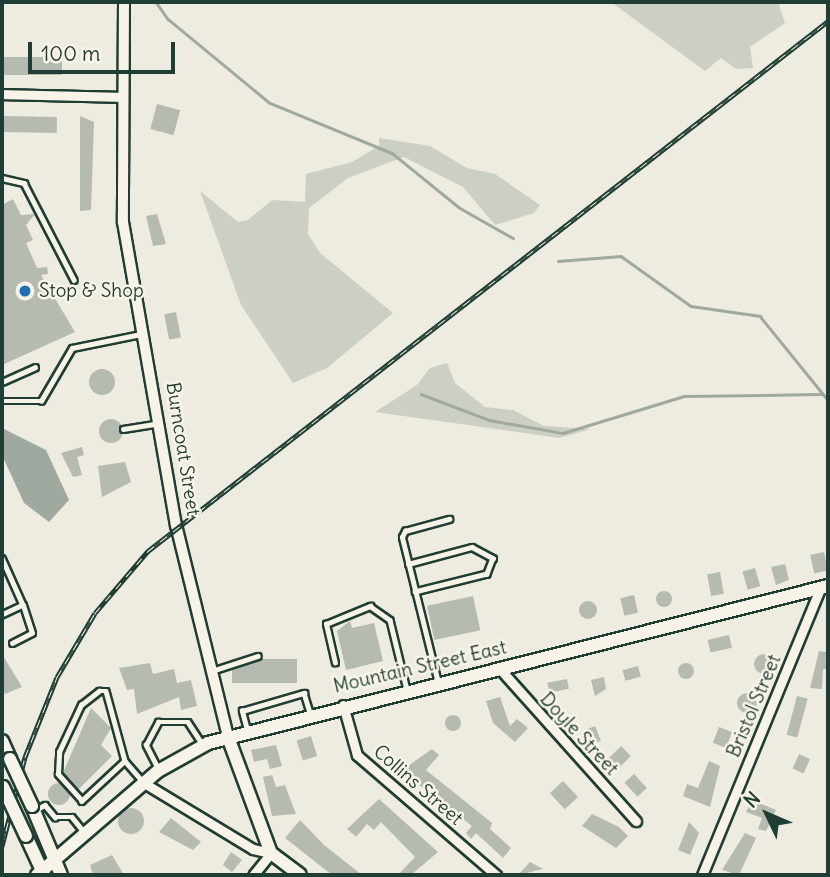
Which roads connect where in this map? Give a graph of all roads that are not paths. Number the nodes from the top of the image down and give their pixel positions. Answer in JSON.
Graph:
{"nodes":[{"id":1,"x":124,"y":2,"type":"edge"},
{"id":2,"x":2,"y":94,"type":"edge"},
{"id":3,"x":122,"y":97,"type":"junction"},
{"id":4,"x":2,"y":178,"type":"edge"},
{"id":5,"x":74,"y":280,"type":"dead end"},
{"id":6,"x":144,"y":333,"type":"junction"},
{"id":7,"x":34,"y":367,"type":"dead end"},
{"id":8,"x":2,"y":382,"type":"edge"},
{"id":9,"x":2,"y":401,"type":"edge"},
{"id":10,"x":160,"y":424,"type":"junction"},
{"id":11,"x":124,"y":429,"type":"dead end"},
{"id":12,"x":449,"y":519,"type":"dead end"},
{"id":13,"x":2,"y":558,"type":"edge"},
{"id":14,"x":408,"y":564,"type":"junction"},
{"id":15,"x":824,"y":587,"type":"edge"},
{"id":16,"x":415,"y":592,"type":"junction"},
{"id":17,"x":23,"y":606,"type":"junction"},
{"id":18,"x":2,"y":615,"type":"edge"},
{"id":19,"x":12,"y":643,"type":"dead end"},
{"id":20,"x":258,"y":656,"type":"dead end"},
{"id":21,"x":335,"y":663,"type":"dead end"},
{"id":22,"x":500,"y":669,"type":"junction"},
{"id":23,"x":208,"y":672,"type":"junction"},
{"id":24,"x":439,"y":684,"type":"junction"},
{"id":25,"x":407,"y":691,"type":"junction"},
{"id":26,"x":343,"y":705,"type":"junction"},
{"id":27,"x":310,"y":713,"type":"junction"},
{"id":28,"x":247,"y":731,"type":"junction"},
{"id":29,"x":228,"y":737,"type":"junction"},
{"id":30,"x":2,"y":741,"type":"edge"},
{"id":31,"x":204,"y":745,"type":"junction"},
{"id":32,"x":125,"y":761,"type":"junction"},
{"id":33,"x":159,"y":771,"type":"junction"},
{"id":34,"x":144,"y":783,"type":"junction"},
{"id":35,"x":2,"y":786,"type":"edge"},
{"id":36,"x":33,"y":808,"type":"junction"},
{"id":37,"x":636,"y":821,"type":"dead end"},
{"id":38,"x":84,"y":832,"type":"junction"},
{"id":39,"x":271,"y":853,"type":"junction"},
{"id":40,"x":55,"y":858,"type":"junction"},
{"id":41,"x":41,"y":873,"type":"edge"},
{"id":42,"x":61,"y":875,"type":"edge"},
{"id":43,"x":254,"y":875,"type":"edge"},
{"id":44,"x":300,"y":875,"type":"edge"},
{"id":45,"x":496,"y":875,"type":"edge"},
{"id":46,"x":702,"y":875,"type":"edge"}],
"edges":[{"from":1,"to":3,"type":"street","name":"Burncoat Street"},
{"from":2,"to":3,"type":"street"},
{"from":3,"to":6,"type":"street","name":"Burncoat Street"},
{"from":4,"to":5,"type":"lane"},
{"from":6,"to":9,"type":"lane"},
{"from":6,"to":10,"type":"street","name":"Burncoat Street"},
{"from":7,"to":8,"type":"lane"},
{"from":10,"to":11,"type":"lane"},
{"from":10,"to":23,"type":"street","name":"Burncoat Street"},
{"from":12,"to":14,"type":"lane"},
{"from":13,"to":17,"type":"lane"},
{"from":14,"to":16,"type":"lane"},
{"from":14,"to":16,"type":"lane"},
{"from":15,"to":22,"type":"main road","name":"Mountain Street East"},
{"from":15,"to":46,"type":"street","name":"Bristol Street"},
{"from":16,"to":24,"type":"lane"},
{"from":17,"to":18,"type":"lane"},
{"from":17,"to":19,"type":"lane"},
{"from":20,"to":23,"type":"lane"},
{"from":21,"to":25,"type":"lane"},
{"from":22,"to":24,"type":"main road","name":"Mountain Street East"},
{"from":22,"to":37,"type":"street","name":"Doyle Street"},
{"from":23,"to":29,"type":"street","name":"Burncoat Street"},
{"from":24,"to":25,"type":"main road","name":"Mountain Street East"},
{"from":25,"to":26,"type":"main road","name":"Mountain Street East"},
{"from":26,"to":27,"type":"main road","name":"Mountain Street East"},
{"from":26,"to":45,"type":"street","name":"Collins Street"},
{"from":27,"to":28,"type":"main road","name":"Mountain Street East"},
{"from":27,"to":28,"type":"lane"},
{"from":28,"to":29,"type":"main road","name":"Mountain Street East"},
{"from":29,"to":31,"type":"main road","name":"Mountain Street East"},
{"from":29,"to":39,"type":"main road","name":"Burncoat Street"},
{"from":30,"to":36,"type":"main road","bridge":true},
{"from":31,"to":33,"type":"main road","name":"Mountain Street East"},
{"from":31,"to":33,"type":"lane"},
{"from":32,"to":32,"type":"lane"},
{"from":32,"to":34,"type":"lane"},
{"from":33,"to":34,"type":"main road","name":"Mountain Street East"},
{"from":34,"to":38,"type":"main road","name":"Mountain Street East"},
{"from":34,"to":39,"type":"street"},
{"from":35,"to":41,"type":"main road","bridge":true},
{"from":36,"to":38,"type":"lane"},
{"from":36,"to":40,"type":"main road"},
{"from":38,"to":40,"type":"main road","name":"Mountain Street East"},
{"from":39,"to":43,"type":"street"},
{"from":39,"to":44,"type":"main road"},
{"from":40,"to":41,"type":"main road","name":"Mountain Street East"},
{"from":40,"to":42,"type":"main road"}]}
